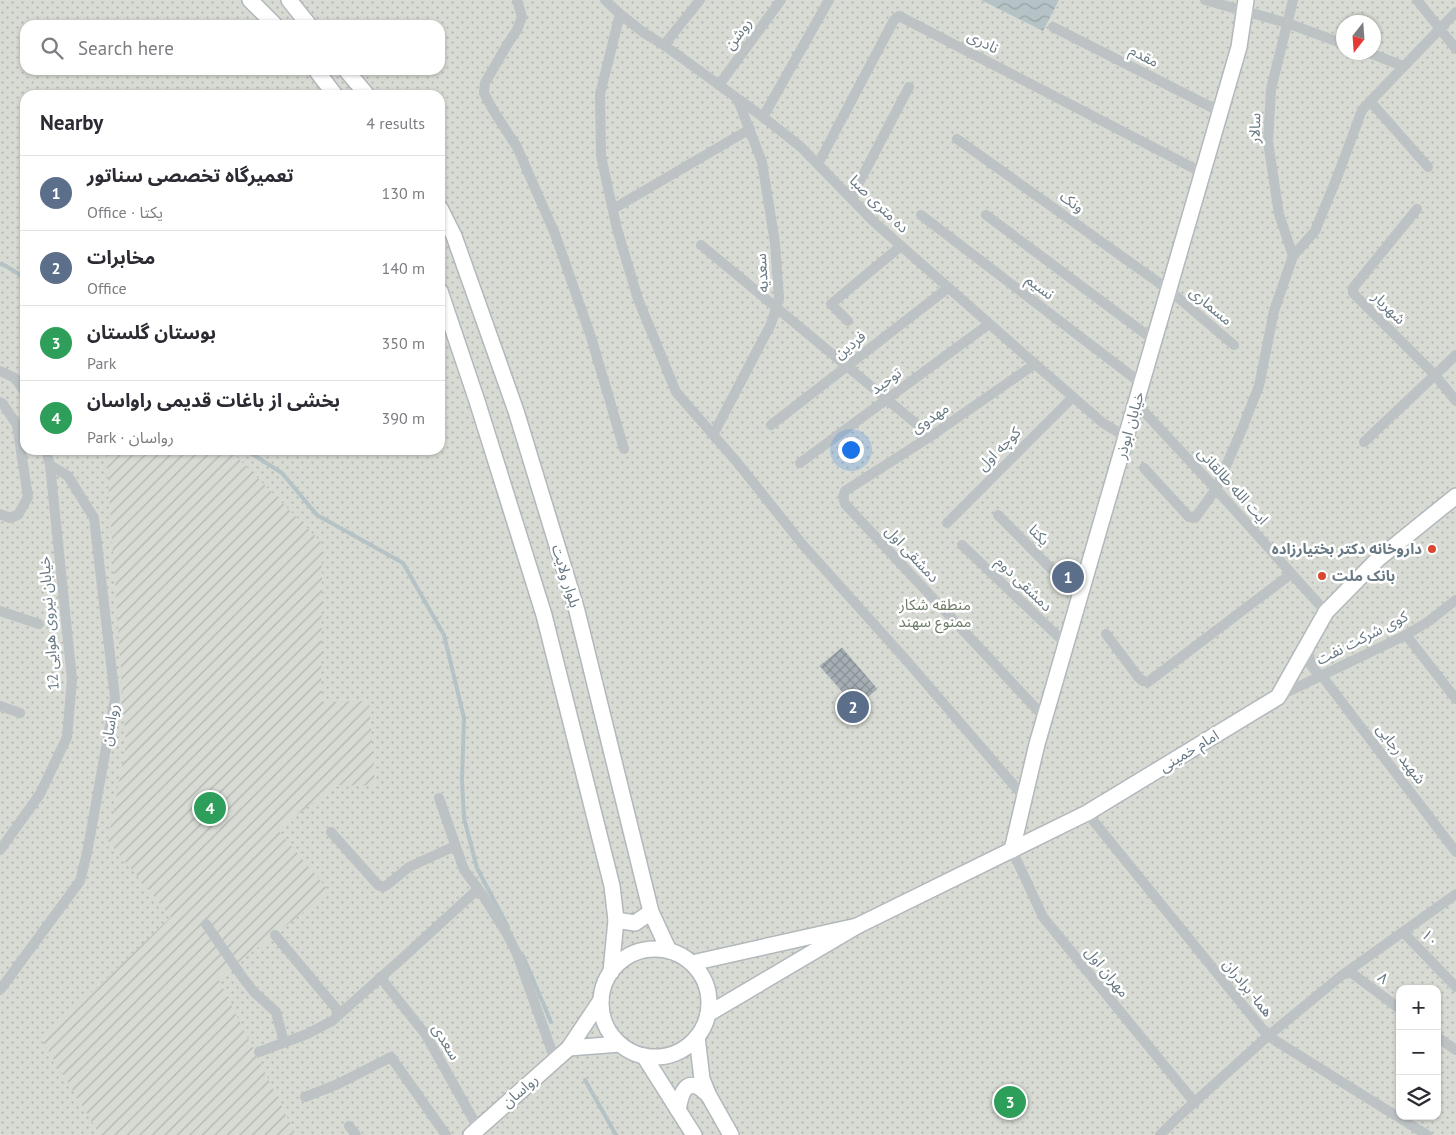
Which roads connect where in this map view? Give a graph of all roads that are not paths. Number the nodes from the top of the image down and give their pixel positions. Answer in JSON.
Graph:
{"nodes":[{"id":1,"x":250,"y":0,"type":"edge"},
{"id":2,"x":289,"y":0,"type":"edge"},
{"id":3,"x":517,"y":0,"type":"edge"},
{"id":4,"x":605,"y":0,"type":"edge"},
{"id":5,"x":700,"y":0,"type":"edge"},
{"id":6,"x":781,"y":0,"type":"edge"},
{"id":7,"x":829,"y":0,"type":"edge"},
{"id":8,"x":1205,"y":0,"type":"edge"},
{"id":9,"x":1293,"y":0,"type":"edge"},
{"id":10,"x":1417,"y":0,"type":"edge"},
{"id":11,"x":1245,"y":5,"type":"edge"},
{"id":12,"x":1456,"y":12,"type":"edge"},
{"id":13,"x":620,"y":14,"type":"junction"},
{"id":14,"x":270,"y":20,"type":"edge"},
{"id":15,"x":306,"y":20,"type":"edge"},
{"id":16,"x":1287,"y":23,"type":"junction"},
{"id":17,"x":1053,"y":27,"type":"dead end"},
{"id":18,"x":1440,"y":28,"type":"junction"},
{"id":19,"x":1336,"y":41,"type":"edge"},
{"id":20,"x":664,"y":45,"type":"junction"},
{"id":21,"x":1456,"y":49,"type":"edge"},
{"id":22,"x":1381,"y":57,"type":"edge"},
{"id":23,"x":1404,"y":66,"type":"junction"},
{"id":24,"x":320,"y":75,"type":"edge"},
{"id":25,"x":350,"y":75,"type":"edge"},
{"id":26,"x":719,"y":85,"type":"junction"},
{"id":27,"x":909,"y":87,"type":"dead end"},
{"id":28,"x":331,"y":90,"type":"edge"},
{"id":29,"x":363,"y":90,"type":"edge"},
{"id":30,"x":738,"y":99,"type":"junction"},
{"id":31,"x":1370,"y":101,"type":"junction"},
{"id":32,"x":1221,"y":112,"type":"junction"},
{"id":33,"x":763,"y":117,"type":"junction"},
{"id":34,"x":750,"y":130,"type":"junction"},
{"id":35,"x":957,"y":139,"type":"dead end"},
{"id":36,"x":818,"y":164,"type":"junction"},
{"id":37,"x":1428,"y":166,"type":"dead end"},
{"id":38,"x":1203,"y":173,"type":"junction"},
{"id":39,"x":851,"y":198,"type":"junction"},
{"id":40,"x":613,"y":209,"type":"junction"},
{"id":41,"x":1417,"y":209,"type":"dead end"},
{"id":42,"x":921,"y":215,"type":"dead end"},
{"id":43,"x":986,"y":215,"type":"dead end"},
{"id":44,"x":445,"y":218,"type":"edge"},
{"id":45,"x":701,"y":245,"type":"dead end"},
{"id":46,"x":901,"y":246,"type":"junction"},
{"id":47,"x":1293,"y":256,"type":"junction"},
{"id":48,"x":948,"y":288,"type":"junction"},
{"id":49,"x":1169,"y":290,"type":"junction"},
{"id":50,"x":445,"y":305,"type":"edge"},
{"id":51,"x":776,"y":308,"type":"junction"},
{"id":52,"x":848,"y":321,"type":"dead end"},
{"id":53,"x":989,"y":324,"type":"junction"},
{"id":54,"x":1155,"y":341,"type":"junction"},
{"id":55,"x":1234,"y":345,"type":"dead end"},
{"id":56,"x":1456,"y":355,"type":"edge"},
{"id":57,"x":1034,"y":364,"type":"junction"},
{"id":58,"x":847,"y":366,"type":"junction"},
{"id":59,"x":0,"y":371,"type":"edge"},
{"id":60,"x":1435,"y":375,"type":"junction"},
{"id":61,"x":1142,"y":384,"type":"junction"},
{"id":62,"x":20,"y":385,"type":"edge"},
{"id":63,"x":1073,"y":397,"type":"junction"},
{"id":64,"x":887,"y":399,"type":"junction"},
{"id":65,"x":1456,"y":401,"type":"edge"},
{"id":66,"x":0,"y":402,"type":"edge"},
{"id":67,"x":1136,"y":403,"type":"junction"},
{"id":68,"x":771,"y":425,"type":"dead end"},
{"id":69,"x":713,"y":435,"type":"junction"},
{"id":70,"x":931,"y":436,"type":"junction"},
{"id":71,"x":1126,"y":436,"type":"junction"},
{"id":72,"x":1364,"y":442,"type":"dead end"},
{"id":73,"x":20,"y":445,"type":"edge"},
{"id":74,"x":624,"y":449,"type":"dead end"},
{"id":75,"x":22,"y":455,"type":"edge"},
{"id":76,"x":47,"y":455,"type":"edge"},
{"id":77,"x":800,"y":463,"type":"dead end"},
{"id":78,"x":50,"y":464,"type":"junction"},
{"id":79,"x":1144,"y":468,"type":"dead end"},
{"id":80,"x":1216,"y":489,"type":"junction"},
{"id":81,"x":1456,"y":496,"type":"edge"},
{"id":82,"x":843,"y":497,"type":"joint"},
{"id":83,"x":0,"y":514,"type":"edge"},
{"id":84,"x":998,"y":515,"type":"dead end"},
{"id":85,"x":947,"y":523,"type":"dead end"},
{"id":86,"x":962,"y":545,"type":"dead end"},
{"id":87,"x":1291,"y":574,"type":"junction"},
{"id":88,"x":1080,"y":597,"type":"junction"},
{"id":89,"x":1456,"y":600,"type":"edge"},
{"id":90,"x":0,"y":611,"type":"edge"},
{"id":91,"x":1326,"y":612,"type":"junction"},
{"id":92,"x":39,"y":624,"type":"dead end"},
{"id":93,"x":1106,"y":634,"type":"dead end"},
{"id":94,"x":1406,"y":635,"type":"junction"},
{"id":95,"x":1310,"y":642,"type":"junction"},
{"id":96,"x":1066,"y":644,"type":"junction"},
{"id":97,"x":1322,"y":676,"type":"junction"},
{"id":98,"x":1278,"y":696,"type":"junction"},
{"id":99,"x":1456,"y":699,"type":"edge"},
{"id":100,"x":0,"y":706,"type":"edge"},
{"id":101,"x":20,"y":714,"type":"dead end"},
{"id":102,"x":1044,"y":718,"type":"junction"},
{"id":103,"x":439,"y":798,"type":"dead end"},
{"id":104,"x":1024,"y":798,"type":"junction"},
{"id":105,"x":1086,"y":813,"type":"junction"},
{"id":106,"x":331,"y":832,"type":"dead end"},
{"id":107,"x":455,"y":846,"type":"junction"},
{"id":108,"x":0,"y":850,"type":"edge"},
{"id":109,"x":1012,"y":850,"type":"junction"},
{"id":110,"x":1456,"y":852,"type":"edge"},
{"id":111,"x":478,"y":889,"type":"junction"},
{"id":112,"x":1455,"y":896,"type":"edge"},
{"id":113,"x":651,"y":912,"type":"junction"},
{"id":114,"x":616,"y":920,"type":"junction"},
{"id":115,"x":206,"y":924,"type":"dead end"},
{"id":116,"x":857,"y":926,"type":"junction"},
{"id":117,"x":1403,"y":932,"type":"junction"},
{"id":118,"x":275,"y":935,"type":"dead end"},
{"id":119,"x":669,"y":951,"type":"junction"},
{"id":120,"x":692,"y":963,"type":"junction"},
{"id":121,"x":1349,"y":971,"type":"junction"},
{"id":122,"x":611,"y":972,"type":"junction"},
{"id":123,"x":380,"y":977,"type":"junction"},
{"id":124,"x":1456,"y":987,"type":"edge"},
{"id":125,"x":0,"y":990,"type":"edge"},
{"id":126,"x":602,"y":1000,"type":"junction"},
{"id":127,"x":1396,"y":1006,"type":"edge"},
{"id":128,"x":340,"y":1013,"type":"junction"},
{"id":129,"x":708,"y":1014,"type":"junction"},
{"id":130,"x":1268,"y":1036,"type":"junction"},
{"id":131,"x":697,"y":1037,"type":"junction"},
{"id":132,"x":1441,"y":1039,"type":"edge"},
{"id":133,"x":284,"y":1042,"type":"junction"},
{"id":134,"x":620,"y":1044,"type":"junction"},
{"id":135,"x":569,"y":1048,"type":"junction"},
{"id":136,"x":1456,"y":1050,"type":"edge"},
{"id":137,"x":259,"y":1052,"type":"dead end"},
{"id":138,"x":644,"y":1056,"type":"junction"},
{"id":139,"x":555,"y":1060,"type":"junction"},
{"id":140,"x":709,"y":1096,"type":"junction"},
{"id":141,"x":305,"y":1097,"type":"dead end"},
{"id":142,"x":1195,"y":1103,"type":"junction"},
{"id":143,"x":678,"y":1110,"type":"junction"},
{"id":144,"x":349,"y":1126,"type":"dead end"},
{"id":145,"x":475,"y":1131,"type":"edge"},
{"id":146,"x":356,"y":1135,"type":"edge"},
{"id":147,"x":446,"y":1135,"type":"edge"},
{"id":148,"x":694,"y":1135,"type":"edge"},
{"id":149,"x":731,"y":1135,"type":"edge"},
{"id":150,"x":1160,"y":1135,"type":"edge"},
{"id":151,"x":1427,"y":1135,"type":"edge"}],
"edges":[{"from":1,"to":14,"type":"main road"},
{"from":2,"to":15,"type":"main road"},
{"from":3,"to":74,"type":"street"},
{"from":4,"to":13,"type":"street","name":"ده متری صبا"},
{"from":5,"to":20,"type":"street"},
{"from":6,"to":26,"type":"street","name":"روشن"},
{"from":7,"to":33,"type":"street"},
{"from":8,"to":11,"type":"street"},
{"from":9,"to":16,"type":"street","name":"سالار"},
{"from":10,"to":18,"type":"street"},
{"from":11,"to":16,"type":"street"},
{"from":11,"to":32,"type":"main road","name":"خیابان ابوذر"},
{"from":12,"to":18,"type":"street"},
{"from":13,"to":20,"type":"street","name":"ده متری صبا"},
{"from":13,"to":40,"type":"street"},
{"from":16,"to":19,"type":"street"},
{"from":16,"to":47,"type":"street","name":"سالار"},
{"from":17,"to":32,"type":"street","name":"مقدم"},
{"from":18,"to":21,"type":"street"},
{"from":18,"to":23,"type":"street"},
{"from":20,"to":26,"type":"street","name":"ده متری صبا"},
{"from":22,"to":23,"type":"street"},
{"from":23,"to":31,"type":"street"},
{"from":24,"to":28,"type":"main road"},
{"from":25,"to":29,"type":"main road"},
{"from":26,"to":30,"type":"street","name":"ده متری صبا"},
{"from":27,"to":39,"type":"street"},
{"from":30,"to":33,"type":"street","name":"ده متری صبا"},
{"from":30,"to":34,"type":"street","name":"سعدیه"},
{"from":31,"to":37,"type":"street"},
{"from":31,"to":47,"type":"street"},
{"from":32,"to":38,"type":"main road","name":"خیابان ابوذر"},
{"from":33,"to":36,"type":"street","name":"ده متری صبا"},
{"from":34,"to":40,"type":"street"},
{"from":34,"to":51,"type":"street","name":"سعدیه"},
{"from":35,"to":49,"type":"street","name":"ونک"},
{"from":36,"to":38,"type":"street","name":"نادری"},
{"from":36,"to":39,"type":"street","name":"ده متری صبا"},
{"from":38,"to":49,"type":"main road","name":"خیابان ابوذر"},
{"from":39,"to":46,"type":"street","name":"ده متری صبا"},
{"from":40,"to":69,"type":"street"},
{"from":41,"to":60,"type":"street","name":"شهریار"},
{"from":42,"to":61,"type":"street","name":"نسیم"},
{"from":43,"to":54,"type":"street"},
{"from":44,"to":113,"type":"main road","name":"بلوار ولایت"},
{"from":45,"to":51,"type":"street"},
{"from":46,"to":48,"type":"street","name":"ده متری صبا"},
{"from":46,"to":52,"type":"street"},
{"from":47,"to":80,"type":"street"},
{"from":48,"to":53,"type":"street","name":"ده متری صبا"},
{"from":48,"to":58,"type":"street","name":"فردین"},
{"from":49,"to":54,"type":"main road","name":"خیابان ابوذر"},
{"from":49,"to":55,"type":"street","name":"مسماری"},
{"from":50,"to":114,"type":"main road"},
{"from":51,"to":58,"type":"street"},
{"from":51,"to":69,"type":"street","name":"سعدیه"},
{"from":53,"to":57,"type":"street","name":"ده متری صبا"},
{"from":53,"to":64,"type":"street","name":"توحید"},
{"from":54,"to":61,"type":"main road","name":"خیابان ابوذر"},
{"from":56,"to":60,"type":"street"},
{"from":57,"to":63,"type":"street","name":"ده متری صبا"},
{"from":57,"to":70,"type":"street","name":"مهدوی"},
{"from":58,"to":64,"type":"street"},
{"from":58,"to":68,"type":"street","name":"فردین"},
{"from":59,"to":62,"type":"street"},
{"from":60,"to":65,"type":"street","name":"شهریار"},
{"from":60,"to":72,"type":"street"},
{"from":61,"to":67,"type":"main road","name":"خیابان ابوذر"},
{"from":63,"to":71,"type":"street","name":"ده متری صبا"},
{"from":63,"to":85,"type":"street","name":"کوچه اول"},
{"from":64,"to":70,"type":"street"},
{"from":64,"to":77,"type":"street","name":"توحید"},
{"from":66,"to":73,"type":"street"},
{"from":67,"to":71,"type":"main road","name":"خیابان ابوذر"},
{"from":67,"to":80,"type":"street","name":"ایت الله طالقانی"},
{"from":69,"to":104,"type":"street"},
{"from":70,"to":82,"type":"street","name":"مهدوی"},
{"from":71,"to":88,"type":"main road","name":"خیابان ابوذر"},
{"from":75,"to":83,"type":"street"},
{"from":76,"to":78,"type":"street"},
{"from":78,"to":108,"type":"street","name":"خیابان نیروی هوایی 12"},
{"from":78,"to":125,"type":"street","name":"رواسان"},
{"from":79,"to":80,"type":"street"},
{"from":80,"to":87,"type":"street","name":"ایت الله طالقانی"},
{"from":81,"to":91,"type":"main road","name":"امام خمینی"},
{"from":82,"to":102,"type":"street","name":"دمشقی اول"},
{"from":84,"to":88,"type":"street","name":"یکتا"},
{"from":86,"to":96,"type":"street","name":"دمشقی دوم"},
{"from":87,"to":91,"type":"street","name":"ایت الله طالقانی"},
{"from":87,"to":93,"type":"street"},
{"from":88,"to":96,"type":"main road","name":"خیابان ابوذر"},
{"from":89,"to":94,"type":"street","name":"کوی شرکت نفت"},
{"from":90,"to":92,"type":"street"},
{"from":91,"to":95,"type":"main road","name":"امام خمینی"},
{"from":94,"to":97,"type":"street","name":"کوی شرکت نفت"},
{"from":94,"to":99,"type":"street"},
{"from":95,"to":97,"type":"street","name":"شهید رجایی"},
{"from":95,"to":98,"type":"main road","name":"امام خمینی"},
{"from":96,"to":102,"type":"main road","name":"خیابان ابوذر"},
{"from":97,"to":98,"type":"street","name":"کوی شرکت نفت"},
{"from":97,"to":110,"type":"street","name":"شهید رجایی"},
{"from":98,"to":105,"type":"main road","name":"امام خمینی"},
{"from":100,"to":101,"type":"street"},
{"from":102,"to":104,"type":"main road","name":"خیابان ابوذر"},
{"from":103,"to":107,"type":"street"},
{"from":104,"to":109,"type":"main road","name":"خیابان ابوذر"},
{"from":105,"to":109,"type":"main road","name":"امام خمینی"},
{"from":105,"to":130,"type":"street","name":"هما- برادران"},
{"from":106,"to":107,"type":"street"},
{"from":107,"to":111,"type":"street"},
{"from":109,"to":116,"type":"main road","name":"امام خمینی"},
{"from":109,"to":142,"type":"street","name":"مهران اول"},
{"from":111,"to":123,"type":"street"},
{"from":111,"to":139,"type":"street"},
{"from":112,"to":117,"type":"street"},
{"from":113,"to":114,"type":"main road"},
{"from":113,"to":119,"type":"main road","name":"بلوار ولایت"},
{"from":114,"to":122,"type":"main road"},
{"from":115,"to":133,"type":"street"},
{"from":116,"to":120,"type":"main road"},
{"from":116,"to":129,"type":"main road"},
{"from":117,"to":121,"type":"street"},
{"from":117,"to":124,"type":"street","name":"۱۰"},
{"from":118,"to":128,"type":"street"},
{"from":119,"to":120,"type":"main road"},
{"from":119,"to":122,"type":"main road"},
{"from":120,"to":129,"type":"main road"},
{"from":121,"to":127,"type":"street","name":"۸"},
{"from":121,"to":130,"type":"street"},
{"from":122,"to":126,"type":"main road"},
{"from":123,"to":128,"type":"street"},
{"from":123,"to":145,"type":"street","name":"سعدی"},
{"from":126,"to":134,"type":"main road"},
{"from":126,"to":135,"type":"main road","name":"رواسان"},
{"from":128,"to":133,"type":"street"},
{"from":129,"to":131,"type":"main road"},
{"from":130,"to":142,"type":"street"},
{"from":130,"to":151,"type":"street","name":"هما- برادران"},
{"from":131,"to":138,"type":"main road"},
{"from":131,"to":140,"type":"main road"},
{"from":132,"to":136,"type":"street"},
{"from":133,"to":137,"type":"street"},
{"from":134,"to":135,"type":"main road"},
{"from":134,"to":138,"type":"main road"},
{"from":135,"to":139,"type":"main road","name":"رواسان"},
{"from":138,"to":143,"type":"main road"},
{"from":139,"to":145,"type":"main road","name":"رواسان"},
{"from":140,"to":143,"type":"main road"},
{"from":140,"to":149,"type":"main road"},
{"from":141,"to":147,"type":"street"},
{"from":142,"to":150,"type":"street"},
{"from":143,"to":148,"type":"main road"},
{"from":144,"to":146,"type":"street"}]}
